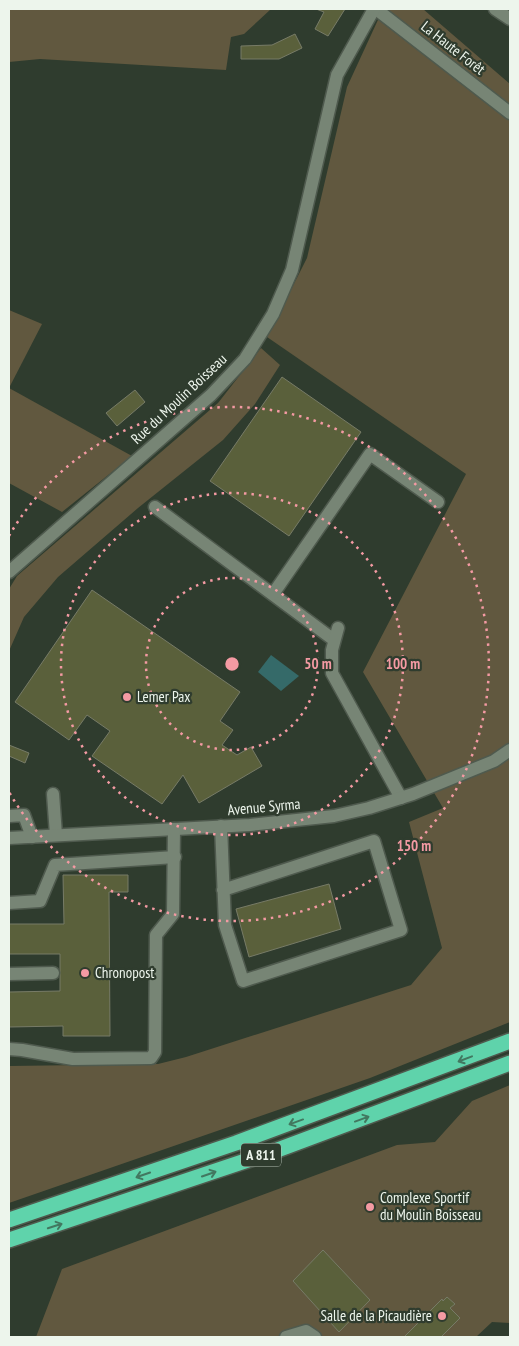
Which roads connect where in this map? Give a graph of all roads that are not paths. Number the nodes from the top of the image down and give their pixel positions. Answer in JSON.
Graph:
{"nodes":[{"id":1,"x":375,"y":9,"type":"edge"},
{"id":2,"x":495,"y":9,"type":"edge"},
{"id":3,"x":510,"y":19,"type":"edge"},
{"id":4,"x":510,"y":113,"type":"edge"},
{"id":5,"x":438,"y":502,"type":"dead end"},
{"id":6,"x":155,"y":507,"type":"dead end"},
{"id":7,"x":9,"y":572,"type":"edge"},
{"id":8,"x":273,"y":594,"type":"junction"},
{"id":9,"x":510,"y":750,"type":"edge"},
{"id":10,"x":53,"y":794,"type":"dead end"},
{"id":11,"x":401,"y":798,"type":"junction"},
{"id":12,"x":9,"y":816,"type":"edge"},
{"id":13,"x":221,"y":826,"type":"junction"},
{"id":14,"x":174,"y":829,"type":"junction"},
{"id":15,"x":56,"y":835,"type":"junction"},
{"id":16,"x":32,"y":837,"type":"junction"},
{"id":17,"x":9,"y":838,"type":"edge"},
{"id":18,"x":175,"y":857,"type":"junction"},
{"id":19,"x":223,"y":890,"type":"junction"},
{"id":20,"x":9,"y":903,"type":"edge"},
{"id":21,"x":9,"y":974,"type":"edge"},
{"id":22,"x":53,"y":974,"type":"dead end"},
{"id":23,"x":510,"y":1041,"type":"edge"},
{"id":24,"x":9,"y":1049,"type":"edge"},
{"id":25,"x":510,"y":1063,"type":"edge"},
{"id":26,"x":9,"y":1220,"type":"edge"},
{"id":27,"x":9,"y":1240,"type":"edge"},
{"id":28,"x":286,"y":1337,"type":"edge"},
{"id":29,"x":315,"y":1337,"type":"edge"}],
"edges":[{"from":1,"to":4,"type":"street","name":"La Haute Forêt"},
{"from":1,"to":7,"type":"street","name":"Rue du Moulin Boisseau"},
{"from":2,"to":3,"type":"street"},
{"from":5,"to":8,"type":"street"},
{"from":6,"to":8,"type":"street"},
{"from":8,"to":11,"type":"street"},
{"from":9,"to":11,"type":"street","name":"Avenue Syrma"},
{"from":10,"to":15,"type":"street"},
{"from":11,"to":13,"type":"street","name":"Avenue Syrma"},
{"from":12,"to":16,"type":"street"},
{"from":13,"to":14,"type":"street","name":"Avenue Syrma"},
{"from":13,"to":19,"type":"street"},
{"from":14,"to":15,"type":"street","name":"Avenue Syrma"},
{"from":14,"to":18,"type":"street"},
{"from":15,"to":16,"type":"street","name":"Avenue Syrma"},
{"from":16,"to":17,"type":"street","name":"Avenue Syrma"},
{"from":18,"to":20,"type":"street"},
{"from":18,"to":24,"type":"street"},
{"from":19,"to":19,"type":"street"},
{"from":21,"to":22,"type":"street"},
{"from":23,"to":26,"type":"highway","number":"A 811","one_way":true},
{"from":27,"to":25,"type":"highway","number":"A 811","one_way":true},
{"from":28,"to":29,"type":"street"}]}
